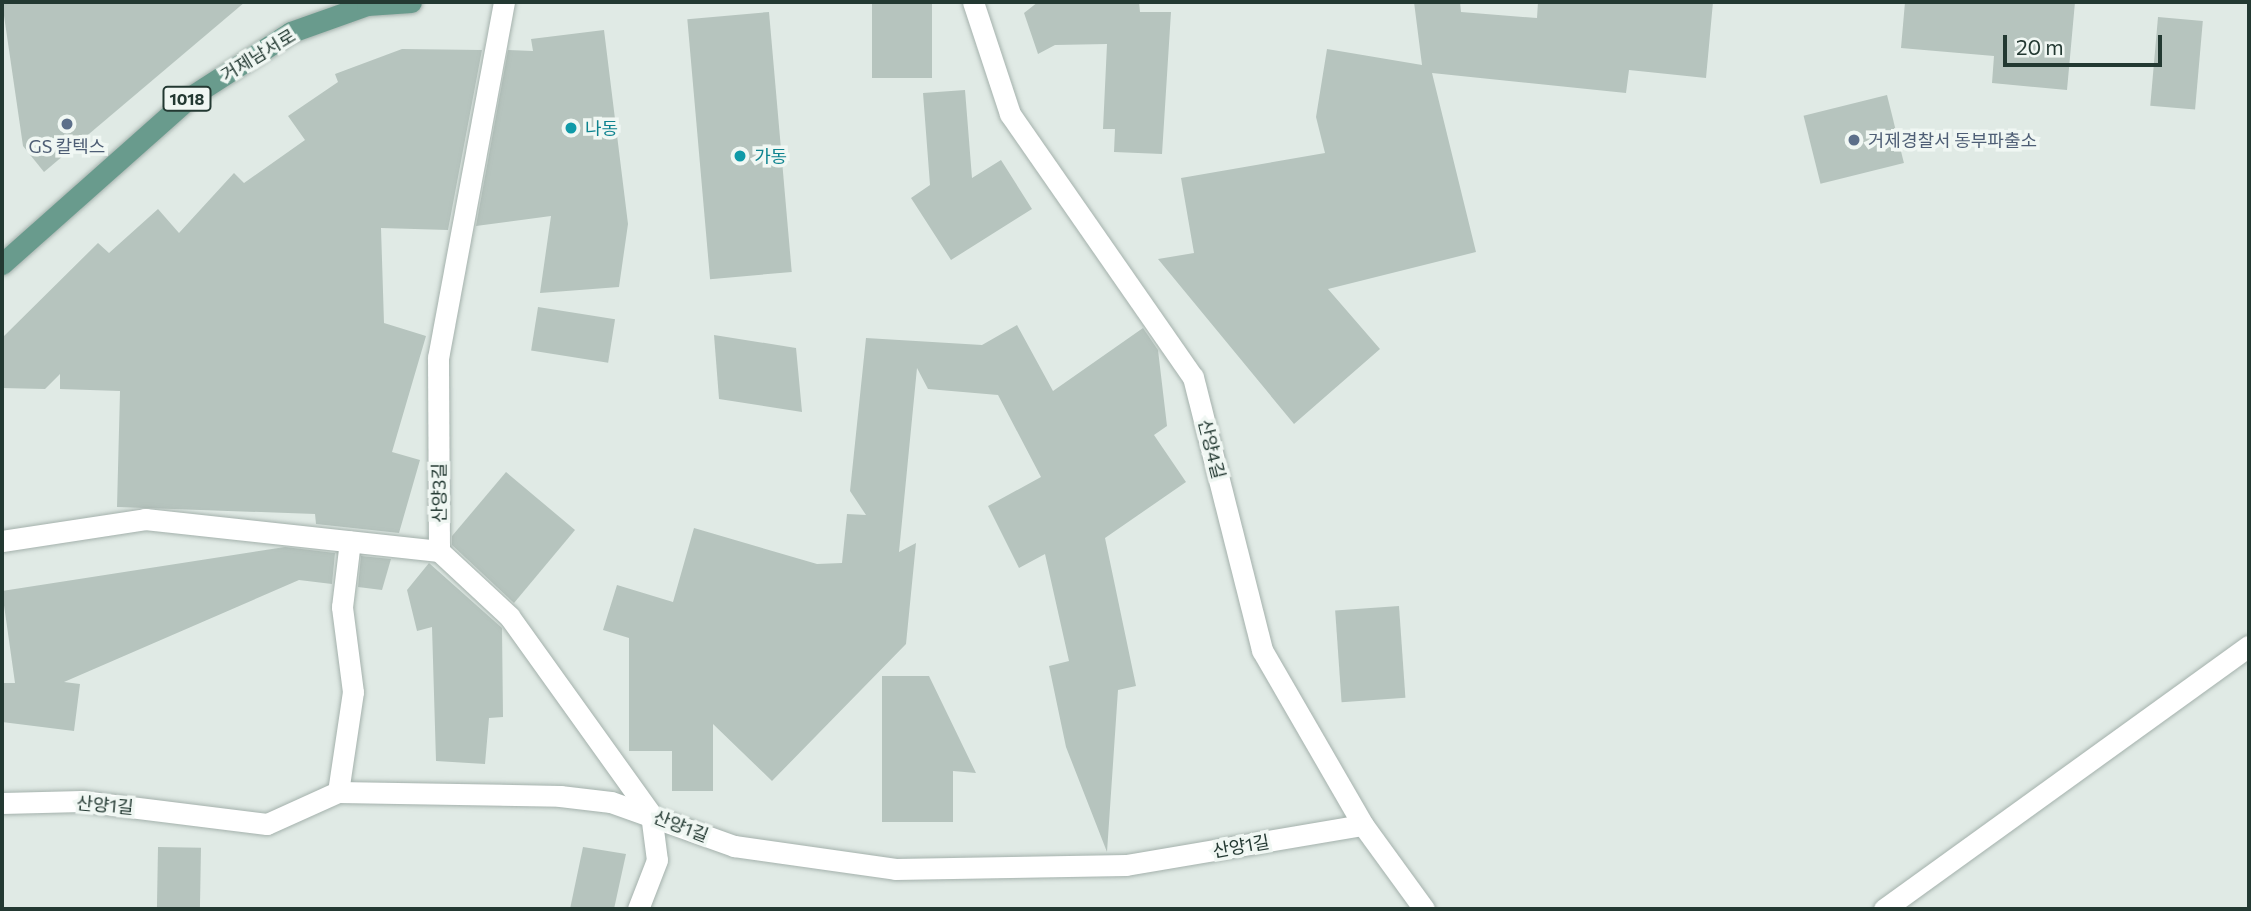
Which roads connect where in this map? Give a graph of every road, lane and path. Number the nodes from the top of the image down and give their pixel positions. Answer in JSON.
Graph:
{"nodes":[{"id":1,"x":411,"y":2,"type":"edge"},
{"id":2,"x":504,"y":2,"type":"edge"},
{"id":3,"x":973,"y":2,"type":"edge"},
{"id":4,"x":2,"y":264,"type":"edge"},
{"id":5,"x":2,"y":541,"type":"edge"},
{"id":6,"x":349,"y":541,"type":"junction"},
{"id":7,"x":439,"y":551,"type":"junction"},
{"id":8,"x":2249,"y":646,"type":"edge"},
{"id":9,"x":338,"y":792,"type":"junction"},
{"id":10,"x":2,"y":803,"type":"edge"},
{"id":11,"x":651,"y":814,"type":"junction"},
{"id":12,"x":1363,"y":825,"type":"junction"},
{"id":13,"x":638,"y":909,"type":"edge"},
{"id":14,"x":1424,"y":909,"type":"edge"},
{"id":15,"x":1884,"y":909,"type":"edge"}],
"edges":[{"from":1,"to":4,"type":"main road","name":"거제남서로","number":"1018"},
{"from":2,"to":7,"type":"street","name":"산양3길"},
{"from":3,"to":12,"type":"street","name":"산양4길"},
{"from":5,"to":6,"type":"street"},
{"from":6,"to":7,"type":"street"},
{"from":6,"to":9,"type":"street"},
{"from":7,"to":11,"type":"street"},
{"from":8,"to":15,"type":"street"},
{"from":9,"to":10,"type":"street","name":"산양1길"},
{"from":9,"to":11,"type":"street","name":"산양1길"},
{"from":11,"to":12,"type":"street","name":"산양1길"},
{"from":11,"to":13,"type":"street"},
{"from":12,"to":14,"type":"street","name":"산양4길"}]}
